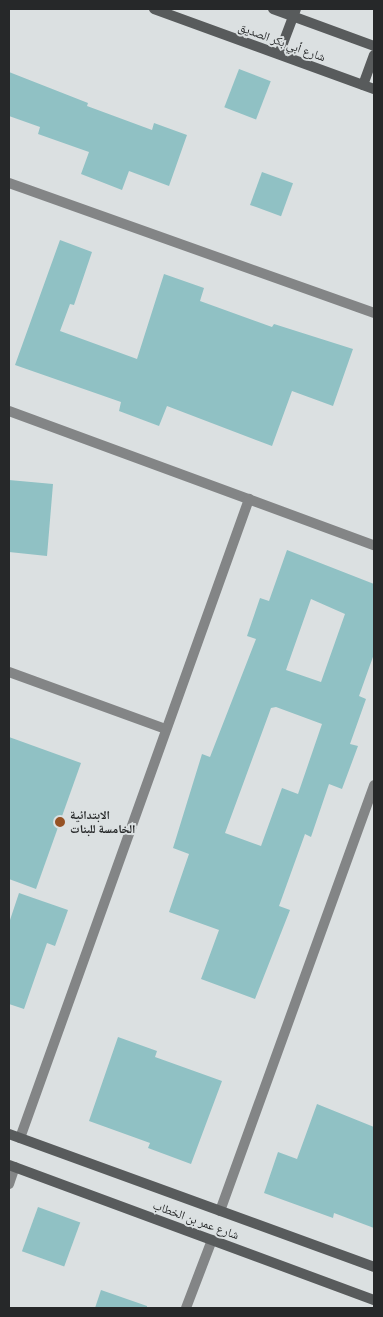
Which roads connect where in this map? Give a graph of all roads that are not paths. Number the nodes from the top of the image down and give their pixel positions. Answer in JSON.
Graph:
{"nodes":[{"id":1,"x":154,"y":9,"type":"edge"},
{"id":2,"x":273,"y":9,"type":"edge"},
{"id":3,"x":294,"y":12,"type":"edge"},
{"id":4,"x":374,"y":46,"type":"edge"},
{"id":5,"x":279,"y":54,"type":"junction"},
{"id":6,"x":374,"y":55,"type":"edge"},
{"id":7,"x":363,"y":85,"type":"junction"},
{"id":8,"x":374,"y":89,"type":"edge"},
{"id":9,"x":9,"y":183,"type":"edge"},
{"id":10,"x":374,"y":313,"type":"edge"},
{"id":11,"x":9,"y":411,"type":"edge"},
{"id":12,"x":249,"y":498,"type":"junction"},
{"id":13,"x":374,"y":544,"type":"edge"},
{"id":14,"x":9,"y":672,"type":"edge"},
{"id":15,"x":166,"y":729,"type":"junction"},
{"id":16,"x":374,"y":785,"type":"edge"},
{"id":17,"x":9,"y":1134,"type":"edge"},
{"id":18,"x":20,"y":1138,"type":"junction"},
{"id":19,"x":12,"y":1166,"type":"edge"},
{"id":20,"x":9,"y":1184,"type":"edge"},
{"id":21,"x":220,"y":1211,"type":"junction"},
{"id":22,"x":212,"y":1240,"type":"junction"},
{"id":23,"x":374,"y":1267,"type":"edge"},
{"id":24,"x":374,"y":1300,"type":"edge"},
{"id":25,"x":186,"y":1308,"type":"edge"}],
"edges":[{"from":1,"to":5,"type":"street","name":"شارع أبي بكر الصديق"},
{"from":2,"to":3,"type":"street"},
{"from":3,"to":4,"type":"street"},
{"from":3,"to":5,"type":"street"},
{"from":5,"to":7,"type":"street","name":"شارع أبي بكر الصديق"},
{"from":6,"to":7,"type":"street"},
{"from":7,"to":8,"type":"street","name":"شارع أبي بكر الصديق"},
{"from":9,"to":10,"type":"street"},
{"from":11,"to":12,"type":"street"},
{"from":12,"to":13,"type":"street"},
{"from":12,"to":15,"type":"street"},
{"from":14,"to":15,"type":"street"},
{"from":15,"to":18,"type":"street"},
{"from":16,"to":21,"type":"street"},
{"from":17,"to":18,"type":"street","name":"شارع عمر بن الخطاب"},
{"from":18,"to":21,"type":"street","name":"شارع عمر بن الخطاب"},
{"from":19,"to":20,"type":"street"},
{"from":19,"to":22,"type":"street","name":"شارع عمر بن الخطاب"},
{"from":21,"to":23,"type":"street","name":"شارع عمر بن الخطاب"},
{"from":22,"to":24,"type":"street","name":"شارع عمر بن الخطاب"},
{"from":22,"to":25,"type":"street"}]}
